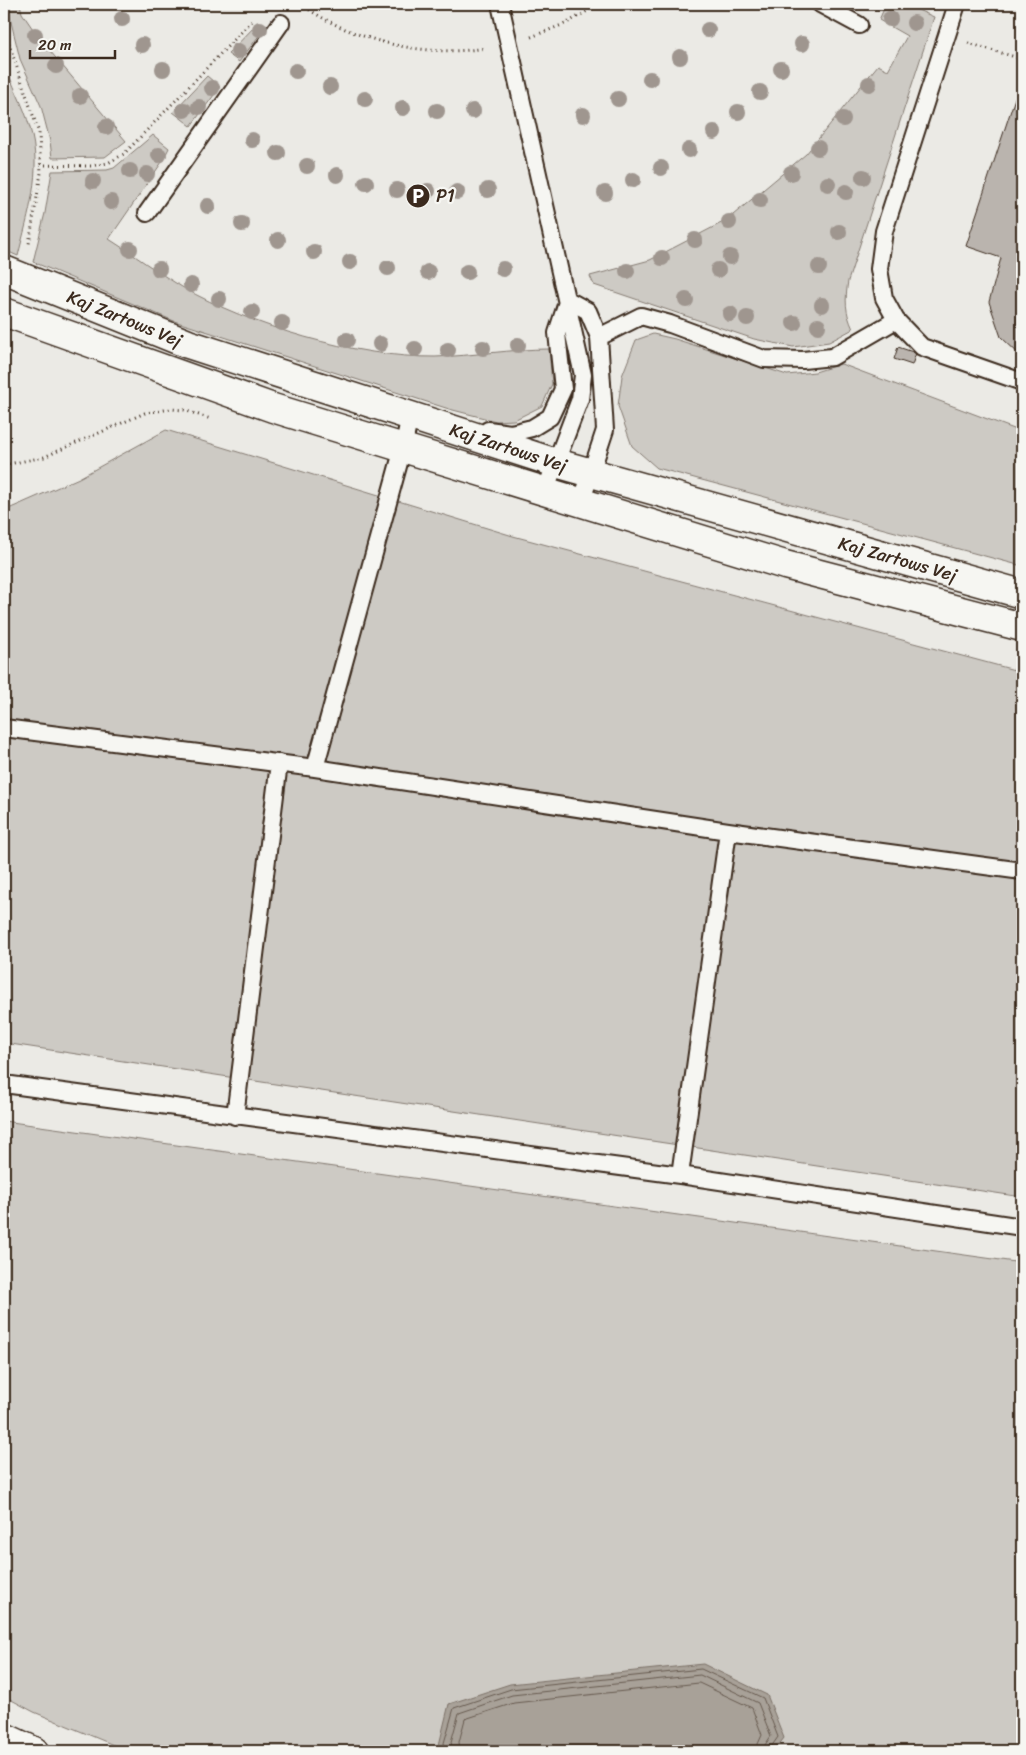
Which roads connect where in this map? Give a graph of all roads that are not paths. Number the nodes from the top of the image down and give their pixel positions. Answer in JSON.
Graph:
{"nodes":[{"id":1,"x":500,"y":4,"type":"edge"},
{"id":2,"x":820,"y":4,"type":"edge"},
{"id":3,"x":957,"y":4,"type":"edge"},
{"id":4,"x":281,"y":23,"type":"dead end"},
{"id":5,"x":859,"y":25,"type":"dead end"},
{"id":6,"x":146,"y":213,"type":"dead end"},
{"id":7,"x":4,"y":270,"type":"edge"},
{"id":8,"x":568,"y":300,"type":"junction"},
{"id":9,"x":4,"y":312,"type":"edge"},
{"id":10,"x":896,"y":320,"type":"junction"},
{"id":11,"x":4,"y":323,"type":"edge"},
{"id":12,"x":66,"y":334,"type":"junction"},
{"id":13,"x":599,"y":337,"type":"junction"},
{"id":14,"x":1022,"y":382,"type":"edge"},
{"id":15,"x":375,"y":405,"type":"junction"},
{"id":16,"x":410,"y":416,"type":"junction"},
{"id":17,"x":403,"y":448,"type":"junction"},
{"id":18,"x":556,"y":463,"type":"junction"},
{"id":19,"x":591,"y":473,"type":"junction"},
{"id":20,"x":545,"y":492,"type":"junction"},
{"id":21,"x":581,"y":503,"type":"junction"},
{"id":22,"x":1022,"y":594,"type":"edge"},
{"id":23,"x":1022,"y":627,"type":"edge"},
{"id":24,"x":4,"y":728,"type":"edge"},
{"id":25,"x":279,"y":764,"type":"junction"},
{"id":26,"x":314,"y":768,"type":"junction"},
{"id":27,"x":728,"y":831,"type":"junction"},
{"id":28,"x":1022,"y":872,"type":"edge"},
{"id":29,"x":4,"y":1084,"type":"edge"},
{"id":30,"x":235,"y":1116,"type":"junction"},
{"id":31,"x":680,"y":1176,"type":"junction"},
{"id":32,"x":1022,"y":1227,"type":"edge"},
{"id":33,"x":4,"y":1737,"type":"edge"},
{"id":34,"x":34,"y":1751,"type":"edge"}],
"edges":[{"from":1,"to":8,"type":"lane"},
{"from":2,"to":5,"type":"lane"},
{"from":3,"to":10,"type":"lane"},
{"from":4,"to":6,"type":"lane"},
{"from":7,"to":15,"type":"main road","name":"Kaj Zartows Vej"},
{"from":8,"to":13,"type":"lane"},
{"from":8,"to":15,"type":"lane"},
{"from":8,"to":18,"type":"lane"},
{"from":9,"to":12,"type":"main road","name":"Kaj Zartows Vej"},
{"from":10,"to":13,"type":"lane"},
{"from":10,"to":14,"type":"lane"},
{"from":11,"to":12,"type":"main road"},
{"from":12,"to":17,"type":"main road","name":"Kaj Zartows Vej"},
{"from":13,"to":19,"type":"lane"},
{"from":15,"to":16,"type":"main road","name":"Kaj Zartows Vej"},
{"from":16,"to":17,"type":"lane"},
{"from":16,"to":18,"type":"main road","name":"Kaj Zartows Vej"},
{"from":17,"to":20,"type":"main road","name":"Kaj Zartows Vej"},
{"from":17,"to":26,"type":"lane"},
{"from":18,"to":19,"type":"main road","name":"Kaj Zartows Vej"},
{"from":18,"to":20,"type":"lane"},
{"from":19,"to":21,"type":"lane"},
{"from":19,"to":22,"type":"main road","name":"Kaj Zartows Vej"},
{"from":20,"to":21,"type":"main road","name":"Kaj Zartows Vej"},
{"from":21,"to":23,"type":"main road","name":"Kaj Zartows Vej"},
{"from":24,"to":25,"type":"lane"},
{"from":25,"to":26,"type":"lane"},
{"from":25,"to":30,"type":"lane"},
{"from":26,"to":27,"type":"lane"},
{"from":27,"to":28,"type":"lane"},
{"from":27,"to":31,"type":"lane"},
{"from":29,"to":30,"type":"lane"},
{"from":30,"to":31,"type":"lane"},
{"from":31,"to":32,"type":"lane"},
{"from":33,"to":34,"type":"main road"}]}
